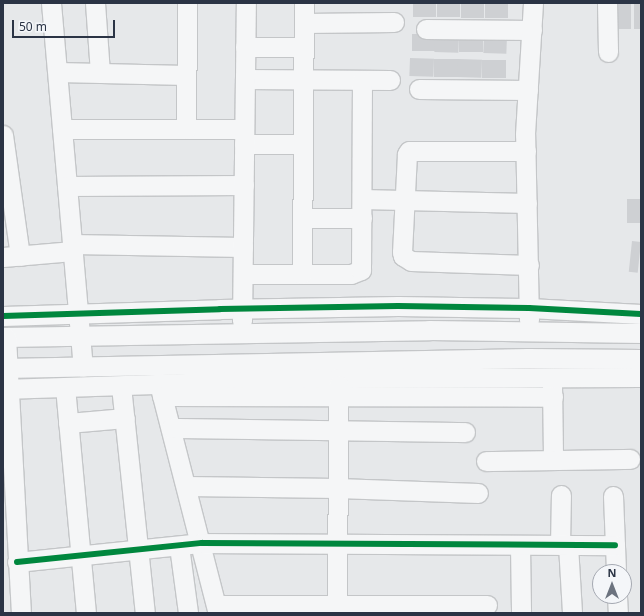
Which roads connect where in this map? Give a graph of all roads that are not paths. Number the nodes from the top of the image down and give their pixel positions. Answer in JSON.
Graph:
{"nodes":[{"id":1,"x":51,"y":3,"type":"edge"},
{"id":2,"x":95,"y":3,"type":"edge"},
{"id":3,"x":187,"y":3,"type":"edge"},
{"id":4,"x":246,"y":3,"type":"edge"},
{"id":5,"x":304,"y":3,"type":"edge"},
{"id":6,"x":533,"y":3,"type":"edge"},
{"id":7,"x":607,"y":3,"type":"edge"},
{"id":8,"x":394,"y":22,"type":"dead end"},
{"id":9,"x":304,"y":23,"type":"junction"},
{"id":10,"x":426,"y":29,"type":"dead end"},
{"id":11,"x":532,"y":30,"type":"junction"},
{"id":12,"x":245,"y":47,"type":"junction"},
{"id":13,"x":304,"y":47,"type":"junction"},
{"id":14,"x":608,"y":52,"type":"dead end"},
{"id":15,"x":58,"y":72,"type":"junction"},
{"id":16,"x":100,"y":73,"type":"junction"},
{"id":17,"x":186,"y":75,"type":"junction"},
{"id":18,"x":245,"y":79,"type":"junction"},
{"id":19,"x":304,"y":80,"type":"junction"},
{"id":20,"x":362,"y":80,"type":"junction"},
{"id":21,"x":390,"y":80,"type":"dead end"},
{"id":22,"x":419,"y":89,"type":"dead end"},
{"id":23,"x":528,"y":90,"type":"junction"},
{"id":24,"x":62,"y":128,"type":"junction"},
{"id":25,"x":186,"y":129,"type":"junction"},
{"id":26,"x":3,"y":134,"type":"edge"},
{"id":27,"x":244,"y":137,"type":"junction"},
{"id":28,"x":303,"y":144,"type":"junction"},
{"id":29,"x":526,"y":150,"type":"junction"},
{"id":30,"x":244,"y":185,"type":"junction"},
{"id":31,"x":67,"y":186,"type":"junction"},
{"id":32,"x":362,"y":199,"type":"junction"},
{"id":33,"x":404,"y":200,"type":"junction"},
{"id":34,"x":527,"y":203,"type":"junction"},
{"id":35,"x":302,"y":218,"type":"junction"},
{"id":36,"x":362,"y":218,"type":"junction"},
{"id":37,"x":243,"y":246,"type":"junction"},
{"id":38,"x":72,"y":248,"type":"junction"},
{"id":39,"x":11,"y":256,"type":"edge"},
{"id":40,"x":529,"y":265,"type":"junction"},
{"id":41,"x":243,"y":274,"type":"junction"},
{"id":42,"x":302,"y":274,"type":"junction"},
{"id":43,"x":242,"y":308,"type":"junction"},
{"id":44,"x":529,"y":308,"type":"junction"},
{"id":45,"x":78,"y":313,"type":"junction"},
{"id":46,"x":641,"y":314,"type":"edge"},
{"id":47,"x":3,"y":316,"type":"edge"},
{"id":48,"x":529,"y":330,"type":"junction"},
{"id":49,"x":242,"y":333,"type":"junction"},
{"id":50,"x":641,"y":333,"type":"edge"},
{"id":51,"x":80,"y":335,"type":"junction"},
{"id":52,"x":4,"y":337,"type":"edge"},
{"id":53,"x":641,"y":358,"type":"edge"},
{"id":54,"x":83,"y":367,"type":"junction"},
{"id":55,"x":6,"y":368,"type":"edge"},
{"id":56,"x":552,"y":368,"type":"junction"},
{"id":57,"x":641,"y":377,"type":"edge"},
{"id":58,"x":338,"y":379,"type":"junction"},
{"id":59,"x":158,"y":382,"type":"junction"},
{"id":60,"x":122,"y":386,"type":"junction"},
{"id":61,"x":65,"y":387,"type":"junction"},
{"id":62,"x":6,"y":389,"type":"edge"},
{"id":63,"x":552,"y":397,"type":"junction"},
{"id":64,"x":125,"y":418,"type":"junction"},
{"id":65,"x":68,"y":423,"type":"junction"},
{"id":66,"x":171,"y":428,"type":"junction"},
{"id":67,"x":338,"y":430,"type":"junction"},
{"id":68,"x":466,"y":432,"type":"dead end"},
{"id":69,"x":630,"y":459,"type":"dead end"},
{"id":70,"x":552,"y":460,"type":"junction"},
{"id":71,"x":486,"y":461,"type":"dead end"},
{"id":72,"x":186,"y":486,"type":"junction"},
{"id":73,"x":337,"y":488,"type":"junction"},
{"id":74,"x":478,"y":493,"type":"dead end"},
{"id":75,"x":561,"y":495,"type":"dead end"},
{"id":76,"x":613,"y":496,"type":"dead end"},
{"id":77,"x":202,"y":543,"type":"junction"},
{"id":78,"x":337,"y":544,"type":"junction"},
{"id":79,"x":564,"y":545,"type":"junction"},
{"id":80,"x":615,"y":545,"type":"junction"},
{"id":81,"x":179,"y":546,"type":"junction"},
{"id":82,"x":520,"y":546,"type":"junction"},
{"id":83,"x":138,"y":550,"type":"junction"},
{"id":84,"x":79,"y":556,"type":"junction"},
{"id":85,"x":17,"y":562,"type":"junction"},
{"id":86,"x":616,"y":564,"type":"edge"},
{"id":87,"x":10,"y":585,"type":"edge"},
{"id":88,"x":486,"y":606,"type":"dead end"},
{"id":89,"x":218,"y":609,"type":"edge"},
{"id":90,"x":337,"y":609,"type":"edge"},
{"id":91,"x":21,"y":613,"type":"edge"},
{"id":92,"x":86,"y":613,"type":"edge"},
{"id":93,"x":145,"y":613,"type":"edge"},
{"id":94,"x":188,"y":613,"type":"edge"},
{"id":95,"x":521,"y":613,"type":"edge"},
{"id":96,"x":572,"y":613,"type":"edge"}],
"edges":[{"from":1,"to":15,"type":"street"},
{"from":2,"to":16,"type":"street"},
{"from":3,"to":17,"type":"street"},
{"from":4,"to":12,"type":"street"},
{"from":5,"to":9,"type":"street"},
{"from":6,"to":11,"type":"street"},
{"from":7,"to":14,"type":"street"},
{"from":8,"to":9,"type":"street"},
{"from":9,"to":13,"type":"street"},
{"from":10,"to":11,"type":"street"},
{"from":11,"to":23,"type":"street"},
{"from":12,"to":13,"type":"street"},
{"from":12,"to":18,"type":"street"},
{"from":13,"to":19,"type":"street"},
{"from":15,"to":16,"type":"street"},
{"from":15,"to":24,"type":"street"},
{"from":16,"to":17,"type":"street"},
{"from":17,"to":25,"type":"street"},
{"from":18,"to":19,"type":"street"},
{"from":18,"to":27,"type":"street"},
{"from":19,"to":20,"type":"street"},
{"from":19,"to":28,"type":"street"},
{"from":20,"to":21,"type":"street"},
{"from":20,"to":32,"type":"street"},
{"from":22,"to":23,"type":"street"},
{"from":23,"to":29,"type":"street"},
{"from":24,"to":25,"type":"street"},
{"from":24,"to":31,"type":"street"},
{"from":25,"to":27,"type":"street"},
{"from":26,"to":39,"type":"street"},
{"from":27,"to":28,"type":"street"},
{"from":27,"to":30,"type":"street"},
{"from":28,"to":35,"type":"street"},
{"from":29,"to":33,"type":"street"},
{"from":29,"to":34,"type":"street"},
{"from":30,"to":31,"type":"street"},
{"from":30,"to":37,"type":"street"},
{"from":31,"to":38,"type":"street"},
{"from":32,"to":33,"type":"street"},
{"from":32,"to":36,"type":"street"},
{"from":33,"to":34,"type":"street"},
{"from":33,"to":40,"type":"street"},
{"from":34,"to":40,"type":"street"},
{"from":35,"to":36,"type":"street"},
{"from":35,"to":42,"type":"street"},
{"from":36,"to":42,"type":"street"},
{"from":37,"to":38,"type":"street"},
{"from":37,"to":41,"type":"street"},
{"from":38,"to":39,"type":"street"},
{"from":38,"to":45,"type":"street"},
{"from":40,"to":44,"type":"street"},
{"from":41,"to":42,"type":"street"},
{"from":41,"to":43,"type":"street"},
{"from":43,"to":44,"type":"street"},
{"from":43,"to":45,"type":"street"},
{"from":43,"to":49,"type":"street"},
{"from":44,"to":46,"type":"street"},
{"from":44,"to":48,"type":"street"},
{"from":45,"to":47,"type":"street"},
{"from":45,"to":51,"type":"street"},
{"from":48,"to":49,"type":"street"},
{"from":48,"to":50,"type":"street"},
{"from":49,"to":51,"type":"street"},
{"from":51,"to":52,"type":"street"},
{"from":51,"to":54,"type":"street"},
{"from":52,"to":55,"type":"street"},
{"from":53,"to":56,"type":"street"},
{"from":54,"to":55,"type":"street"},
{"from":54,"to":59,"type":"street"},
{"from":55,"to":62,"type":"street"},
{"from":56,"to":57,"type":"street"},
{"from":56,"to":58,"type":"street"},
{"from":56,"to":63,"type":"street"},
{"from":58,"to":59,"type":"street"},
{"from":58,"to":59,"type":"street"},
{"from":58,"to":63,"type":"street"},
{"from":58,"to":67,"type":"street"},
{"from":59,"to":60,"type":"street"},
{"from":59,"to":66,"type":"street"},
{"from":60,"to":61,"type":"street"},
{"from":60,"to":64,"type":"street"},
{"from":61,"to":62,"type":"street"},
{"from":61,"to":65,"type":"street"},
{"from":62,"to":85,"type":"street"},
{"from":63,"to":70,"type":"street"},
{"from":64,"to":65,"type":"street"},
{"from":64,"to":83,"type":"street"},
{"from":65,"to":84,"type":"street"},
{"from":66,"to":67,"type":"street"},
{"from":66,"to":72,"type":"street"},
{"from":67,"to":68,"type":"street"},
{"from":67,"to":73,"type":"street"},
{"from":69,"to":70,"type":"street"},
{"from":70,"to":71,"type":"street"},
{"from":72,"to":73,"type":"street"},
{"from":72,"to":77,"type":"street"},
{"from":73,"to":74,"type":"street"},
{"from":73,"to":78,"type":"street"},
{"from":75,"to":79,"type":"street"},
{"from":76,"to":80,"type":"street"},
{"from":77,"to":78,"type":"street"},
{"from":77,"to":81,"type":"street"},
{"from":77,"to":89,"type":"street"},
{"from":78,"to":82,"type":"street"},
{"from":78,"to":90,"type":"street"},
{"from":79,"to":80,"type":"street"},
{"from":79,"to":82,"type":"street"},
{"from":79,"to":96,"type":"street"},
{"from":80,"to":86,"type":"street"},
{"from":81,"to":83,"type":"street"},
{"from":81,"to":94,"type":"street"},
{"from":82,"to":95,"type":"street"},
{"from":83,"to":84,"type":"street"},
{"from":83,"to":93,"type":"street"},
{"from":84,"to":85,"type":"street"},
{"from":84,"to":92,"type":"street"},
{"from":85,"to":87,"type":"street"},
{"from":87,"to":91,"type":"street"},
{"from":88,"to":90,"type":"street"},
{"from":89,"to":90,"type":"street"}]}
